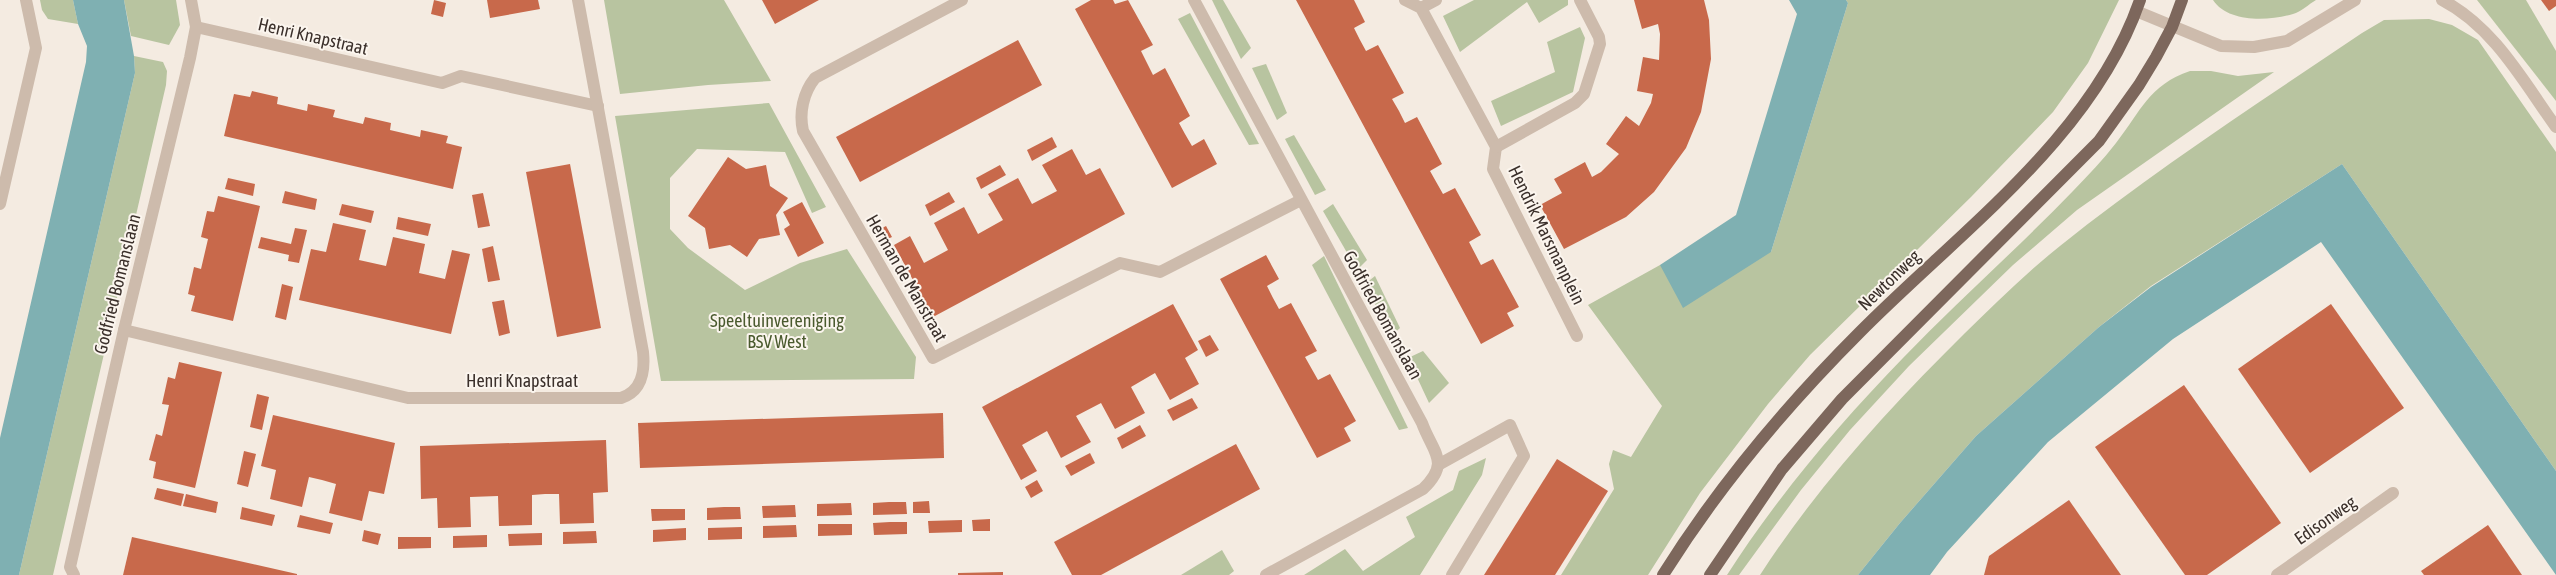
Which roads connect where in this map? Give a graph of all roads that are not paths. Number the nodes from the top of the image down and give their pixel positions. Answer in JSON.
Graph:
{"nodes":[{"id":1,"x":26,"y":0,"type":"edge"},
{"id":2,"x":191,"y":0,"type":"edge"},
{"id":3,"x":578,"y":0,"type":"edge"},
{"id":4,"x":962,"y":0,"type":"edge"},
{"id":5,"x":1194,"y":0,"type":"edge"},
{"id":6,"x":1405,"y":0,"type":"edge"},
{"id":7,"x":1436,"y":0,"type":"edge"},
{"id":8,"x":1580,"y":0,"type":"edge"},
{"id":9,"x":2182,"y":0,"type":"edge"},
{"id":10,"x":2355,"y":0,"type":"edge"},
{"id":11,"x":2442,"y":0,"type":"edge"},
{"id":12,"x":2138,"y":6,"type":"edge"},
{"id":13,"x":1421,"y":8,"type":"junction"},
{"id":14,"x":2172,"y":27,"type":"junction"},
{"id":15,"x":196,"y":28,"type":"junction"},
{"id":16,"x":598,"y":106,"type":"junction"},
{"id":17,"x":2556,"y":127,"type":"edge"},
{"id":18,"x":1496,"y":147,"type":"junction"},
{"id":19,"x":1300,"y":200,"type":"junction"},
{"id":20,"x":0,"y":204,"type":"edge"},
{"id":21,"x":124,"y":330,"type":"junction"},
{"id":22,"x":1577,"y":336,"type":"dead end"},
{"id":23,"x":1438,"y":465,"type":"junction"},
{"id":24,"x":2393,"y":493,"type":"dead end"},
{"id":25,"x":74,"y":575,"type":"edge"},
{"id":26,"x":1267,"y":575,"type":"edge"},
{"id":27,"x":1452,"y":575,"type":"edge"},
{"id":28,"x":1663,"y":575,"type":"edge"},
{"id":29,"x":1710,"y":575,"type":"edge"},
{"id":30,"x":2276,"y":575,"type":"edge"}],
"edges":[{"from":1,"to":20,"type":"street"},
{"from":2,"to":15,"type":"street","name":"Godfried Bomanslaan"},
{"from":3,"to":16,"type":"street","name":"Henri Knapstraat"},
{"from":4,"to":19,"type":"street","name":"Herman de Manstraat"},
{"from":5,"to":19,"type":"street","name":"Godfried Bomanslaan"},
{"from":6,"to":13,"type":"street"},
{"from":7,"to":13,"type":"street"},
{"from":8,"to":18,"type":"street","name":"Hendrik Marsmanplein"},
{"from":9,"to":14,"type":"main road"},
{"from":10,"to":14,"type":"street"},
{"from":11,"to":17,"type":"street"},
{"from":12,"to":14,"type":"street"},
{"from":12,"to":28,"type":"main road","name":"Newtonweg"},
{"from":13,"to":18,"type":"street","name":"Hendrik Marsmanplein"},
{"from":14,"to":29,"type":"main road"},
{"from":15,"to":16,"type":"street","name":"Henri Knapstraat"},
{"from":15,"to":21,"type":"street","name":"Godfried Bomanslaan"},
{"from":16,"to":21,"type":"street","name":"Henri Knapstraat"},
{"from":18,"to":22,"type":"street","name":"Hendrik Marsmanplein"},
{"from":19,"to":23,"type":"street","name":"Godfried Bomanslaan"},
{"from":21,"to":25,"type":"street","name":"Godfried Bomanslaan"},
{"from":23,"to":26,"type":"street"},
{"from":23,"to":27,"type":"street"},
{"from":24,"to":30,"type":"street","name":"Edisonweg"}]}
